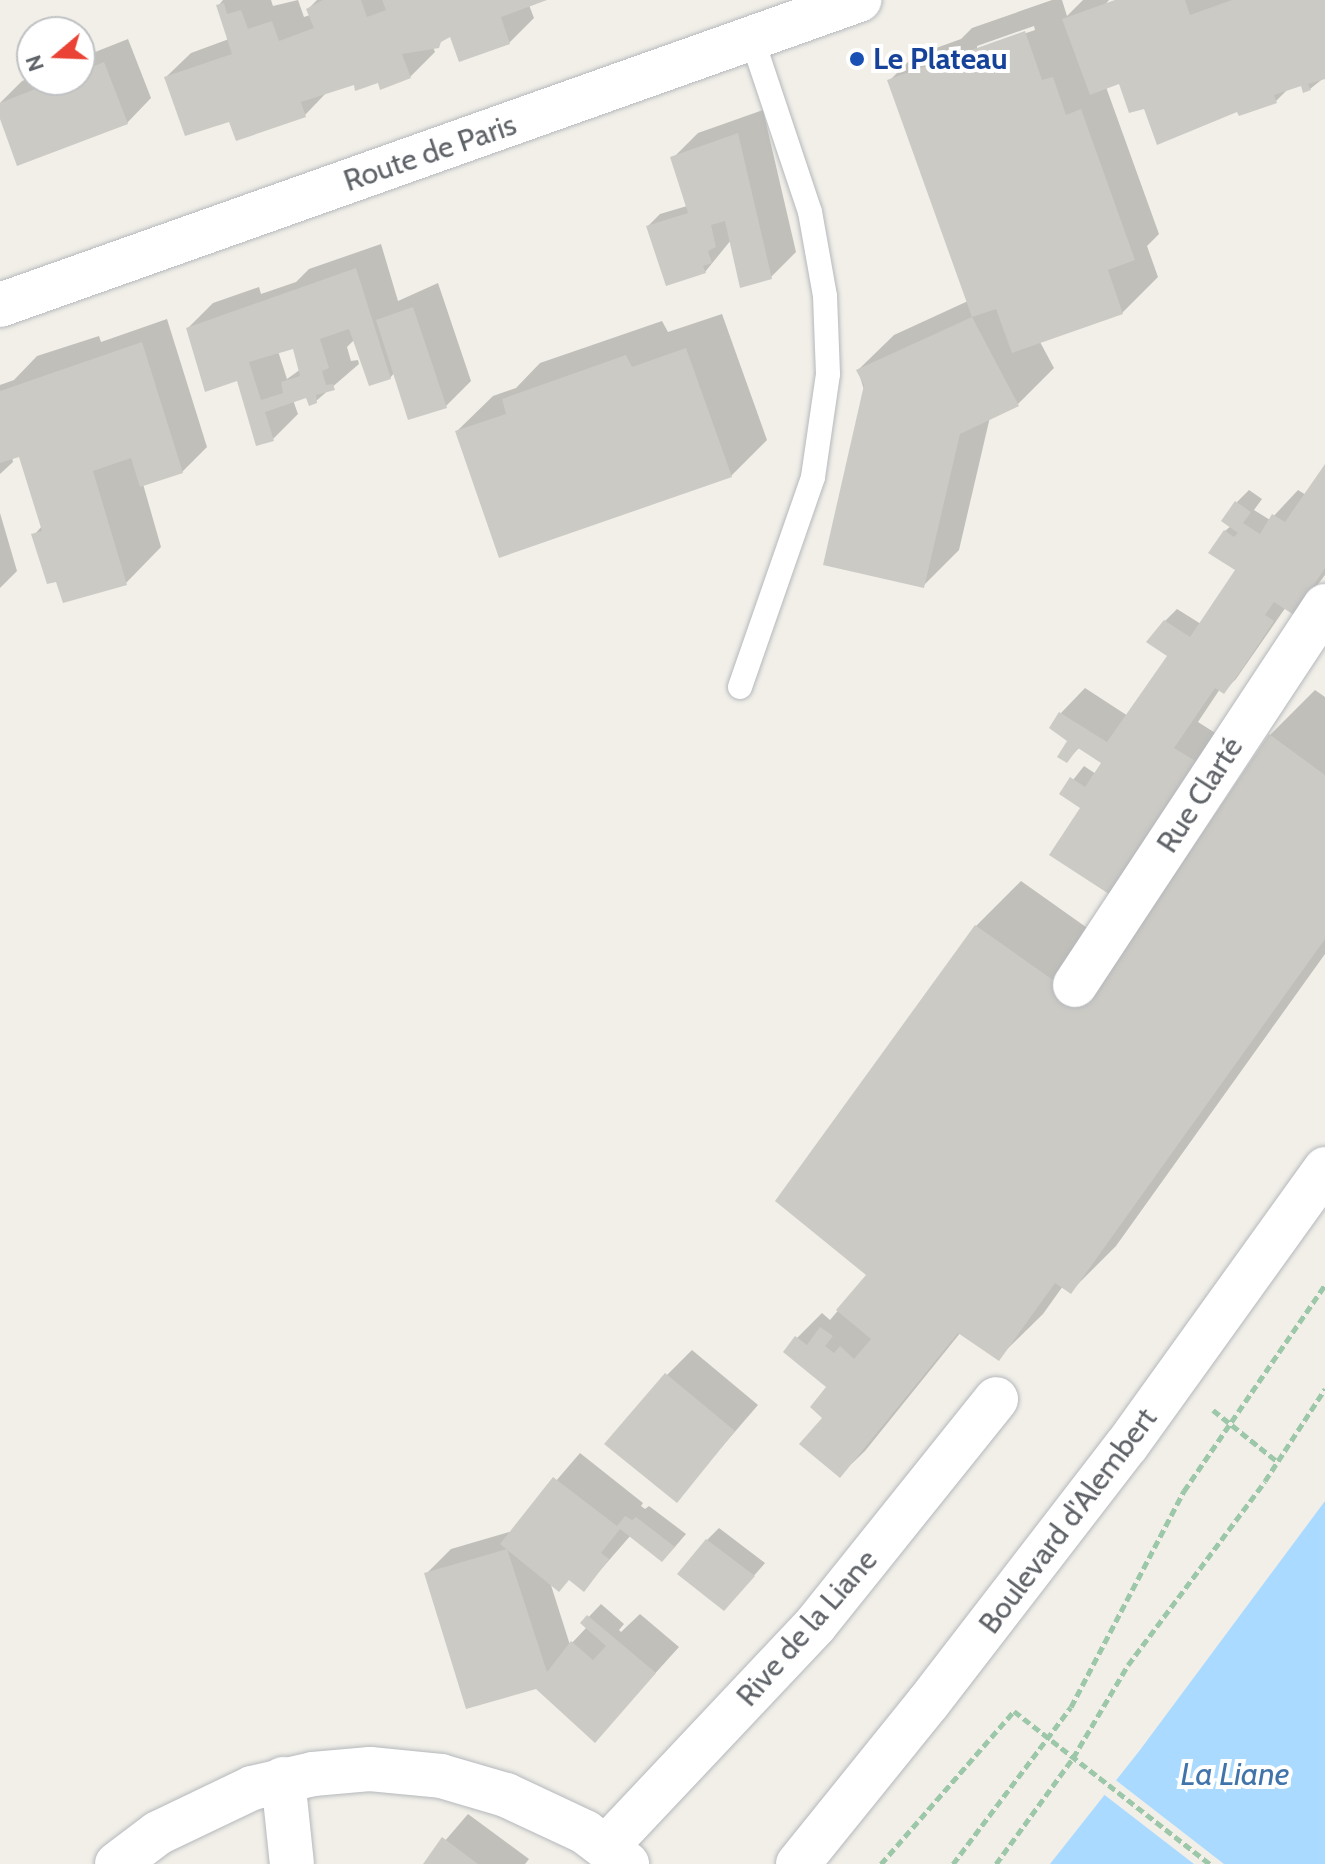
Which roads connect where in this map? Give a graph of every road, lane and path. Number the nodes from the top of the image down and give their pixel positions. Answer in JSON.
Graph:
{"nodes":[{"id":1,"x":859,"y":0,"type":"edge"},
{"id":2,"x":752,"y":39,"type":"junction"},
{"id":3,"x":0,"y":305,"type":"edge"},
{"id":4,"x":1325,"y":606,"type":"edge"},
{"id":5,"x":740,"y":687,"type":"dead end"},
{"id":6,"x":1075,"y":985,"type":"dead end"},
{"id":7,"x":1325,"y":1169,"type":"edge"},
{"id":8,"x":1325,"y":1285,"type":"edge"},
{"id":9,"x":1325,"y":1389,"type":"edge"},
{"id":10,"x":996,"y":1399,"type":"dead end"},
{"id":11,"x":1207,"y":1405,"type":"dead end"},
{"id":12,"x":1228,"y":1422,"type":"junction"},
{"id":13,"x":1278,"y":1462,"type":"junction"},
{"id":14,"x":1050,"y":1739,"type":"junction"},
{"id":15,"x":1073,"y":1758,"type":"junction"},
{"id":16,"x":283,"y":1779,"type":"junction"},
{"id":17,"x":616,"y":1855,"type":"edge"},
{"id":18,"x":117,"y":1864,"type":"edge"},
{"id":19,"x":292,"y":1864,"type":"edge"},
{"id":20,"x":798,"y":1864,"type":"edge"},
{"id":21,"x":881,"y":1864,"type":"edge"},
{"id":22,"x":953,"y":1864,"type":"edge"},
{"id":23,"x":996,"y":1864,"type":"edge"},
{"id":24,"x":1210,"y":1864,"type":"edge"}],
"edges":[{"from":1,"to":2,"type":"street","name":"Route de Paris"},
{"from":2,"to":3,"type":"street","name":"Route de Paris"},
{"from":2,"to":5,"type":"lane"},
{"from":4,"to":6,"type":"street","name":"Rue Clarté"},
{"from":7,"to":20,"type":"street","name":"Boulevard d'Alembert"},
{"from":8,"to":12,"type":"path"},
{"from":9,"to":13,"type":"path"},
{"from":10,"to":17,"type":"street","name":"Rive de la Liane"},
{"from":11,"to":12,"type":"path"},
{"from":12,"to":13,"type":"path"},
{"from":12,"to":14,"type":"path"},
{"from":13,"to":15,"type":"path"},
{"from":14,"to":15,"type":"path"},
{"from":14,"to":21,"type":"path"},
{"from":14,"to":22,"type":"path"},
{"from":15,"to":23,"type":"path"},
{"from":15,"to":24,"type":"path"},
{"from":16,"to":17,"type":"street"},
{"from":16,"to":18,"type":"street"},
{"from":16,"to":19,"type":"street"}]}
